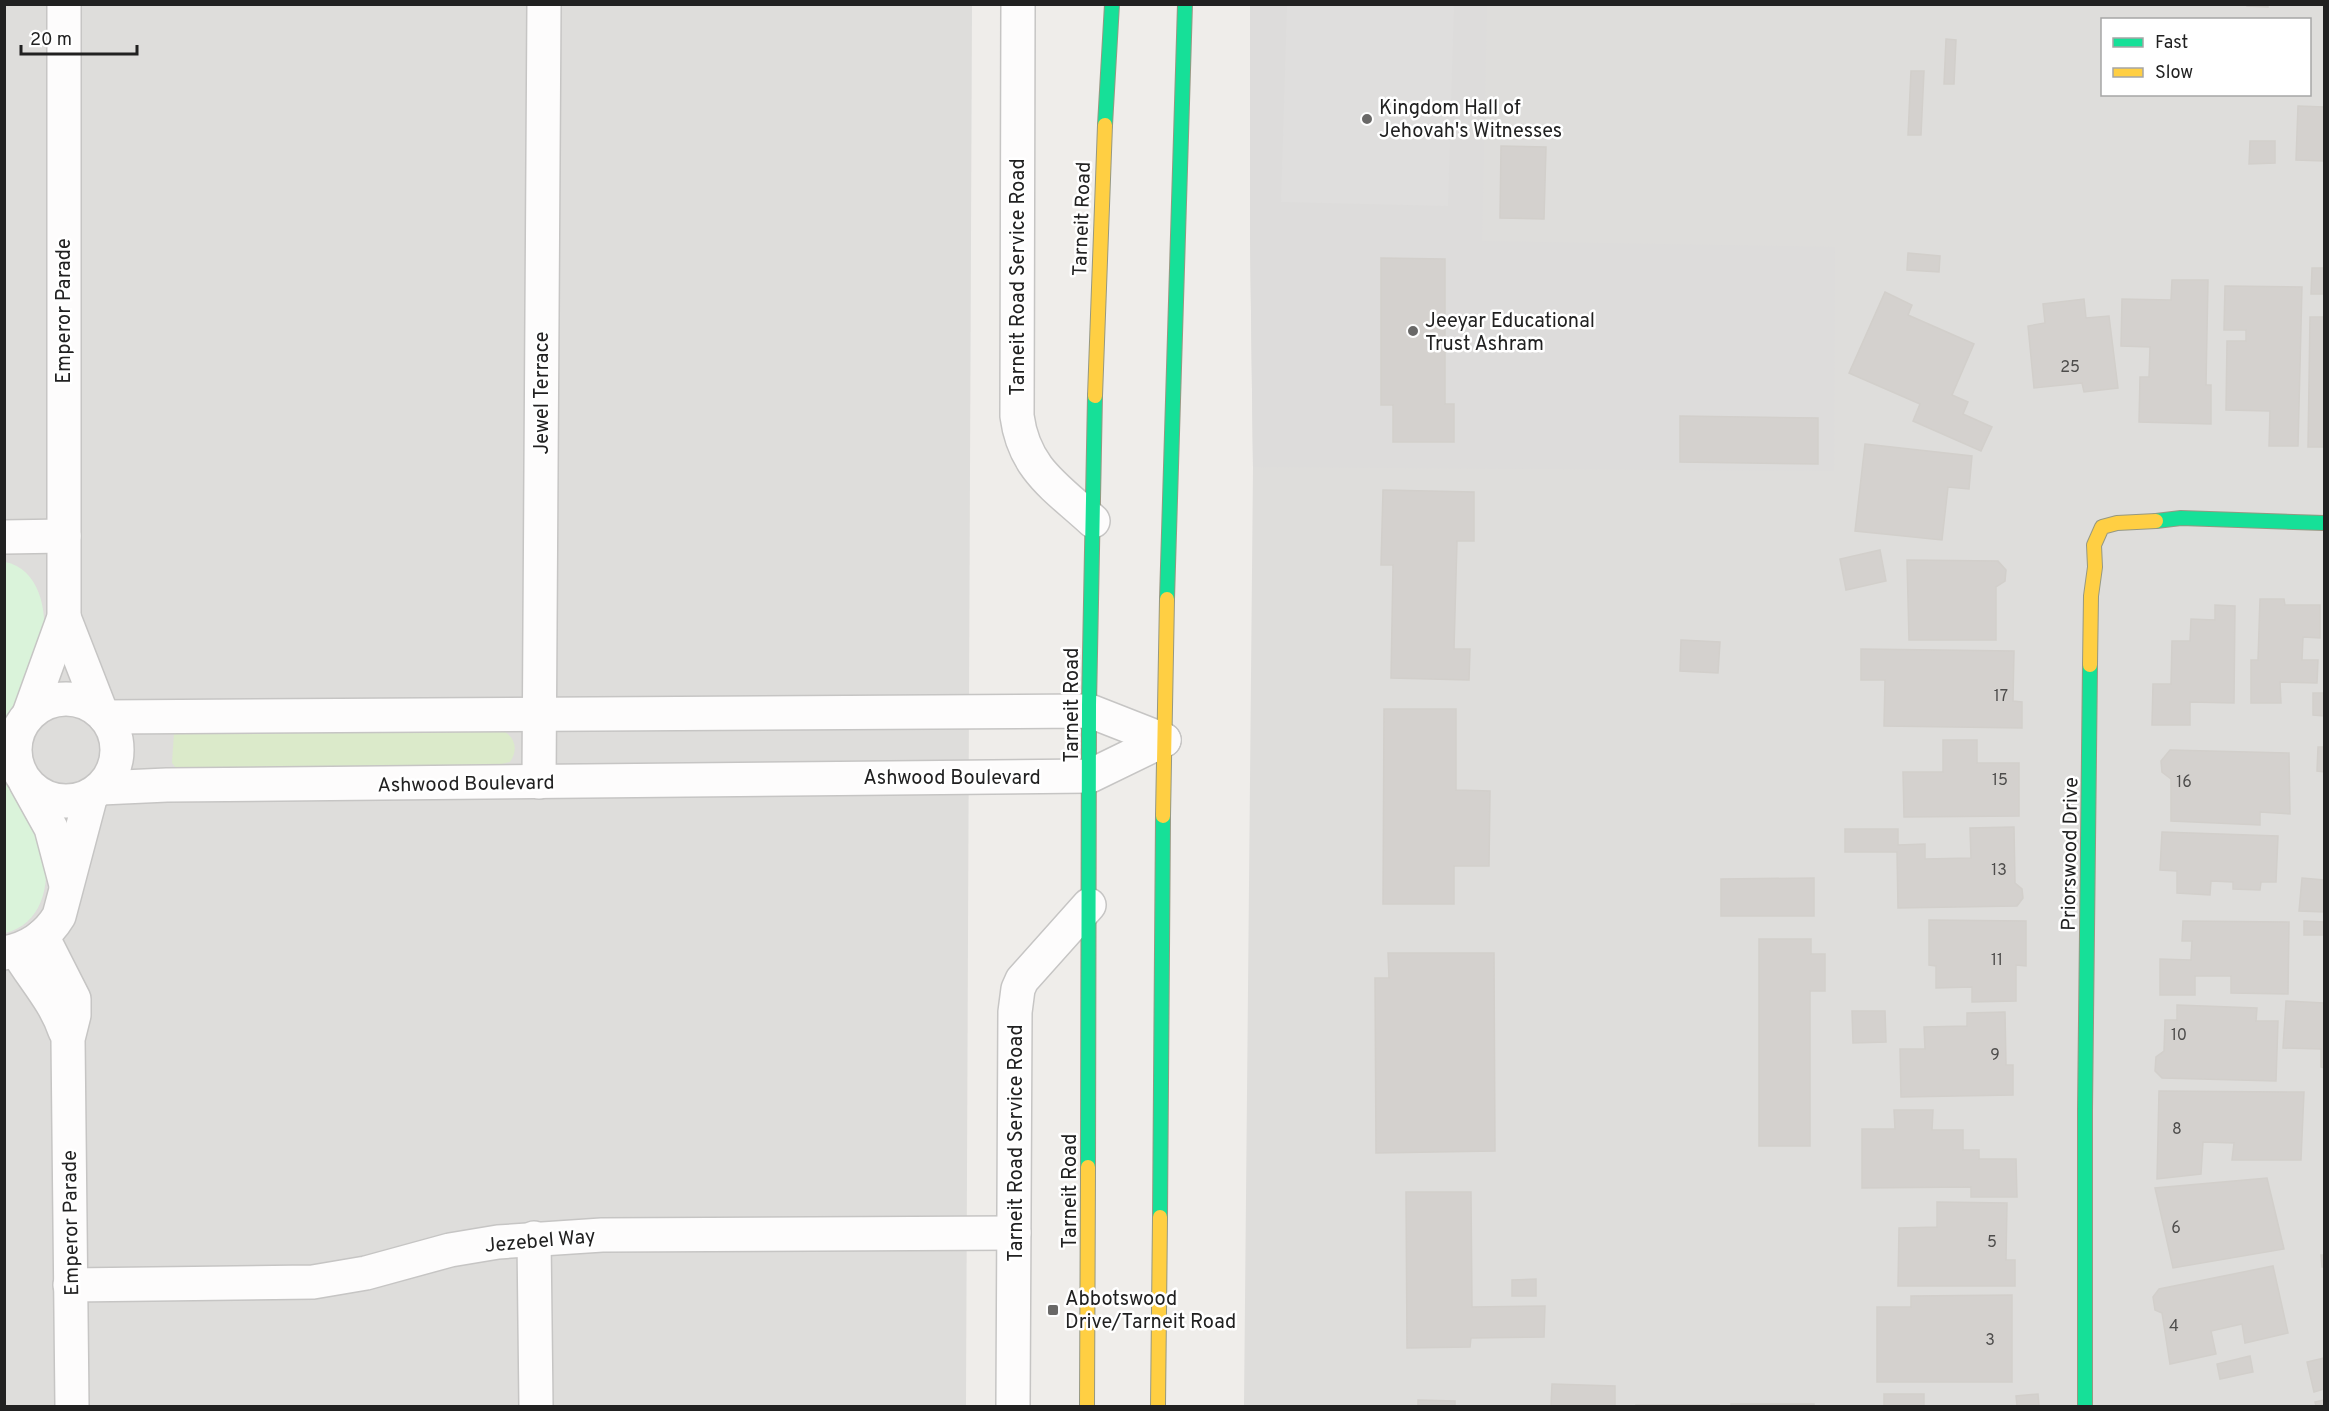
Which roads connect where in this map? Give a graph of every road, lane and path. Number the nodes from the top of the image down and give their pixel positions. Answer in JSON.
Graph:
{"nodes":[{"id":1,"x":64,"y":4,"type":"edge"},
{"id":2,"x":544,"y":4,"type":"edge"},
{"id":3,"x":1018,"y":4,"type":"edge"},
{"id":4,"x":1112,"y":4,"type":"edge"},
{"id":5,"x":1185,"y":4,"type":"edge"},
{"id":6,"x":1093,"y":521,"type":"junction"},
{"id":7,"x":2325,"y":523,"type":"edge"},
{"id":8,"x":64,"y":536,"type":"junction"},
{"id":9,"x":4,"y":537,"type":"edge"},
{"id":10,"x":64,"y":617,"type":"junction"},
{"id":11,"x":1090,"y":711,"type":"junction"},
{"id":12,"x":539,"y":713,"type":"junction"},
{"id":13,"x":29,"y":714,"type":"junction"},
{"id":14,"x":103,"y":715,"type":"junction"},
{"id":15,"x":1164,"y":740,"type":"junction"},
{"id":16,"x":1090,"y":776,"type":"junction"},
{"id":17,"x":25,"y":782,"type":"junction"},
{"id":18,"x":539,"y":782,"type":"junction"},
{"id":19,"x":96,"y":792,"type":"junction"},
{"id":20,"x":66,"y":887,"type":"junction"},
{"id":21,"x":1089,"y":905,"type":"junction"},
{"id":22,"x":21,"y":947,"type":"edge"},
{"id":23,"x":1014,"y":1233,"type":"junction"},
{"id":24,"x":534,"y":1238,"type":"junction"},
{"id":25,"x":70,"y":1285,"type":"junction"},
{"id":26,"x":72,"y":1407,"type":"edge"},
{"id":27,"x":536,"y":1407,"type":"edge"},
{"id":28,"x":1013,"y":1407,"type":"edge"},
{"id":29,"x":1087,"y":1407,"type":"edge"},
{"id":30,"x":1158,"y":1407,"type":"edge"},
{"id":31,"x":2085,"y":1407,"type":"edge"}],
"edges":[{"from":1,"to":8,"type":"street","name":"Emperor Parade"},
{"from":2,"to":12,"type":"street","name":"Jewel Terrace"},
{"from":3,"to":6,"type":"street","name":"Tarneit Road Service Road"},
{"from":4,"to":6,"type":"main road","name":"Tarneit Road"},
{"from":5,"to":15,"type":"main road"},
{"from":6,"to":11,"type":"main road","name":"Tarneit Road"},
{"from":7,"to":31,"type":"main road","name":"Priorswood Drive"},
{"from":8,"to":9,"type":"street"},
{"from":8,"to":10,"type":"street","name":"Emperor Parade"},
{"from":10,"to":13,"type":"street","name":"Emperor Parade"},
{"from":10,"to":14,"type":"street","name":"Emperor Parade"},
{"from":11,"to":12,"type":"street"},
{"from":11,"to":15,"type":"street"},
{"from":11,"to":16,"type":"main road","name":"Tarneit Road"},
{"from":12,"to":14,"type":"street"},
{"from":12,"to":18,"type":"street","name":"Jewel Terrace"},
{"from":13,"to":14,"type":"street"},
{"from":13,"to":17,"type":"street"},
{"from":14,"to":19,"type":"street"},
{"from":15,"to":16,"type":"street","name":"Ashwood Boulevard"},
{"from":15,"to":30,"type":"main road"},
{"from":16,"to":18,"type":"street","name":"Ashwood Boulevard"},
{"from":16,"to":21,"type":"main road","name":"Tarneit Road"},
{"from":17,"to":19,"type":"street"},
{"from":17,"to":20,"type":"street","name":"Emperor Parade"},
{"from":18,"to":19,"type":"street","name":"Ashwood Boulevard"},
{"from":19,"to":20,"type":"street","name":"Emperor Parade"},
{"from":20,"to":22,"type":"street","name":"Emperor Parade"},
{"from":21,"to":23,"type":"street","name":"Tarneit Road Service Road"},
{"from":21,"to":29,"type":"main road","name":"Tarneit Road"},
{"from":22,"to":25,"type":"street","name":"Emperor Parade"},
{"from":23,"to":24,"type":"street","name":"Jezebel Way"},
{"from":23,"to":28,"type":"street","name":"Tarneit Road Service Road"},
{"from":24,"to":25,"type":"street","name":"Jezebel Way"},
{"from":24,"to":27,"type":"street"},
{"from":25,"to":26,"type":"street","name":"Emperor Parade"}]}
